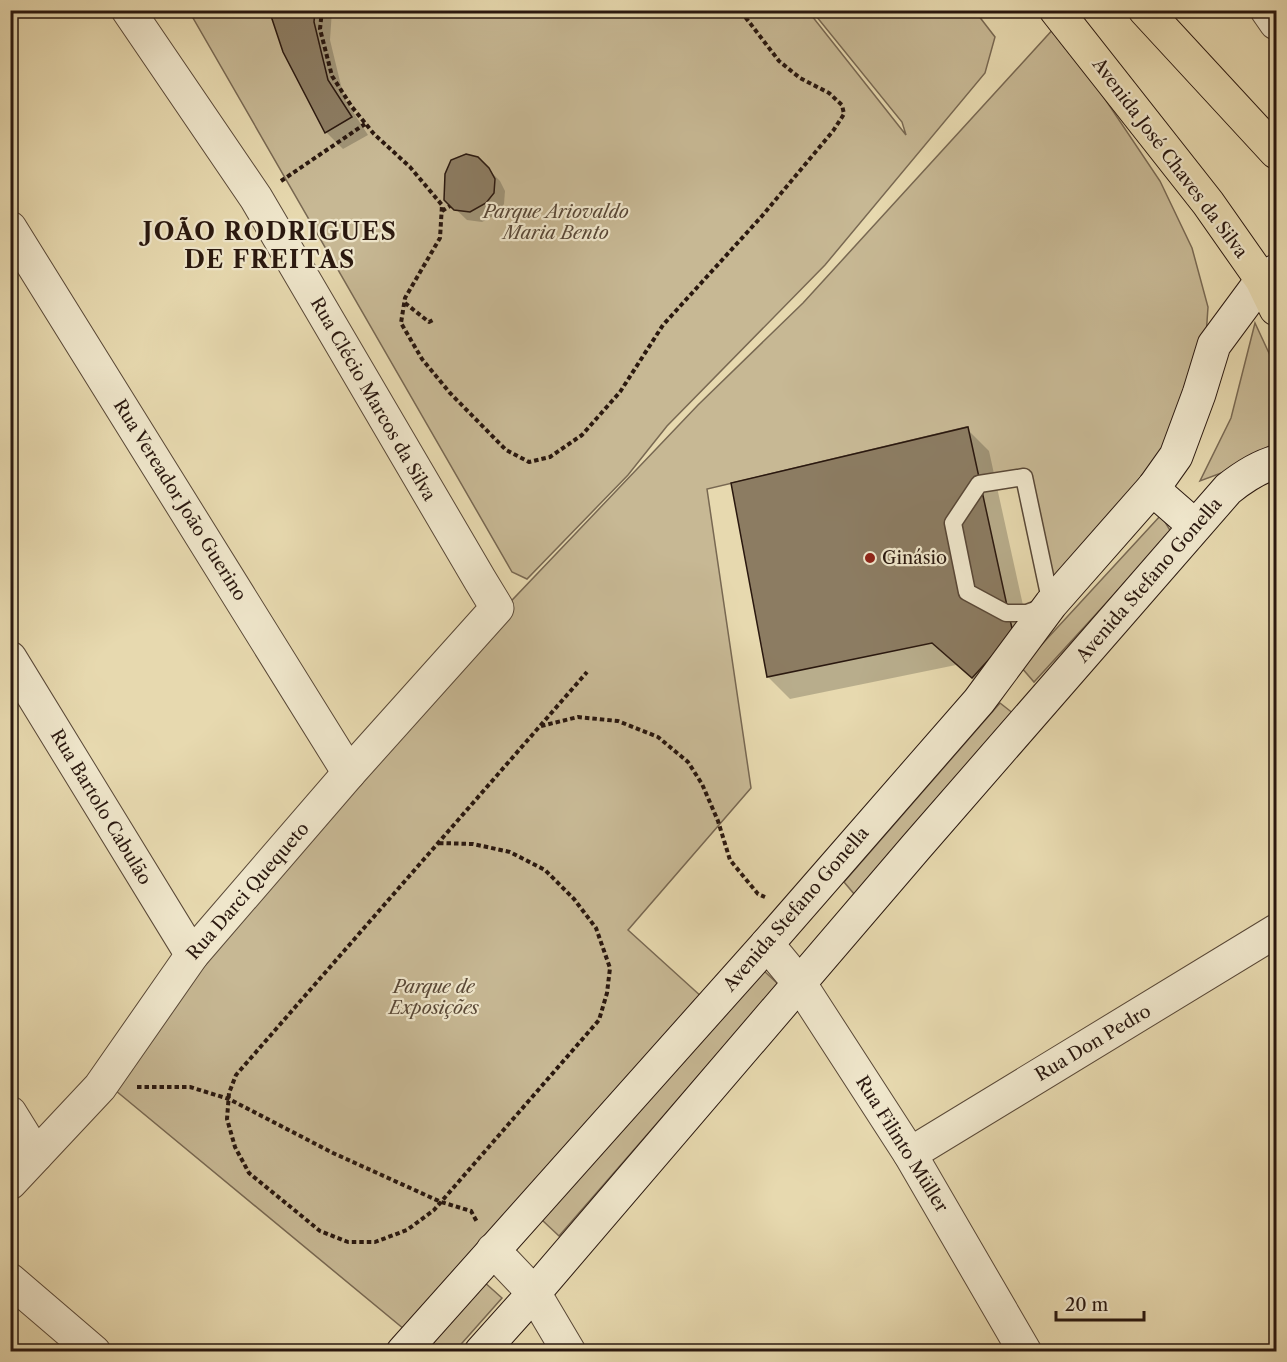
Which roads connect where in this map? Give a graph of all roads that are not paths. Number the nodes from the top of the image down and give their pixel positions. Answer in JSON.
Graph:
{"nodes":[{"id":1,"x":128,"y":10,"type":"edge"},
{"id":2,"x":1056,"y":10,"type":"edge"},
{"id":3,"x":1145,"y":10,"type":"edge"},
{"id":4,"x":1267,"y":10,"type":"edge"},
{"id":5,"x":1276,"y":23,"type":"edge"},
{"id":6,"x":1276,"y":153,"type":"edge"},
{"id":7,"x":10,"y":228,"type":"edge"},
{"id":8,"x":1269,"y":276,"type":"edge"},
{"id":9,"x":1276,"y":309,"type":"edge"},
{"id":10,"x":1276,"y":462,"type":"edge"},
{"id":11,"x":1154,"y":487,"type":"junction"},
{"id":12,"x":1195,"y":526,"type":"junction"},
{"id":13,"x":1051,"y":604,"type":"junction"},
{"id":14,"x":498,"y":608,"type":"joint"},
{"id":15,"x":10,"y":658,"type":"edge"},
{"id":16,"x":350,"y":773,"type":"junction"},
{"id":17,"x":1276,"y":931,"type":"edge"},
{"id":18,"x":767,"y":944,"type":"junction"},
{"id":19,"x":192,"y":956,"type":"junction"},
{"id":20,"x":800,"y":984,"type":"junction"},
{"id":21,"x":10,"y":1113,"type":"edge"},
{"id":22,"x":910,"y":1154,"type":"junction"},
{"id":23,"x":36,"y":1155,"type":"junction"},
{"id":24,"x":10,"y":1183,"type":"edge"},
{"id":25,"x":493,"y":1250,"type":"junction"},
{"id":26,"x":10,"y":1280,"type":"edge"},
{"id":27,"x":534,"y":1293,"type":"junction"},
{"id":28,"x":94,"y":1352,"type":"edge"},
{"id":29,"x":403,"y":1352,"type":"edge"},
{"id":30,"x":481,"y":1352,"type":"edge"},
{"id":31,"x":569,"y":1352,"type":"edge"},
{"id":32,"x":1025,"y":1352,"type":"edge"}],
"edges":[{"from":1,"to":14,"type":"street","name":"Rua Clécio Marcos da Silva"},
{"from":2,"to":8,"type":"main road","name":"Avenida José Chaves da Silva"},
{"from":3,"to":6,"type":"main road"},
{"from":4,"to":5,"type":"street"},
{"from":7,"to":16,"type":"street","name":"Rua Vereador João Guerino"},
{"from":8,"to":9,"type":"main road","name":"Avenida José Chaves da Silva"},
{"from":8,"to":11,"type":"street","name":"Avenida Stefano Gonella"},
{"from":10,"to":12,"type":"street","name":"Avenida Stefano Gonella"},
{"from":11,"to":12,"type":"street"},
{"from":11,"to":13,"type":"street","name":"Avenida Stefano Gonella"},
{"from":12,"to":20,"type":"street","name":"Avenida Stefano Gonella"},
{"from":13,"to":13,"type":"lane"},
{"from":13,"to":18,"type":"street","name":"Avenida Stefano Gonella"},
{"from":14,"to":16,"type":"street","name":"Rua Darci Quequeto"},
{"from":15,"to":19,"type":"street","name":"Rua Bartolo Cabulão"},
{"from":16,"to":19,"type":"street","name":"Rua Darci Quequeto"},
{"from":17,"to":22,"type":"street","name":"Rua Don Pedro"},
{"from":18,"to":20,"type":"street","name":"Rua Filinto Müller"},
{"from":18,"to":25,"type":"street","name":"Avenida Stefano Gonella"},
{"from":19,"to":23,"type":"street","name":"Rua Darci Quequeto"},
{"from":20,"to":22,"type":"street","name":"Rua Filinto Müller"},
{"from":20,"to":27,"type":"street","name":"Avenida Stefano Gonella"},
{"from":21,"to":23,"type":"street"},
{"from":22,"to":32,"type":"street","name":"Rua Filinto Müller"},
{"from":23,"to":24,"type":"street","name":"Rua Darci Quequeto"},
{"from":25,"to":27,"type":"street"},
{"from":25,"to":29,"type":"street","name":"Avenida Stefano Gonella"},
{"from":26,"to":28,"type":"street"},
{"from":27,"to":30,"type":"street","name":"Avenida Stefano Gonella"},
{"from":27,"to":31,"type":"street"}]}
